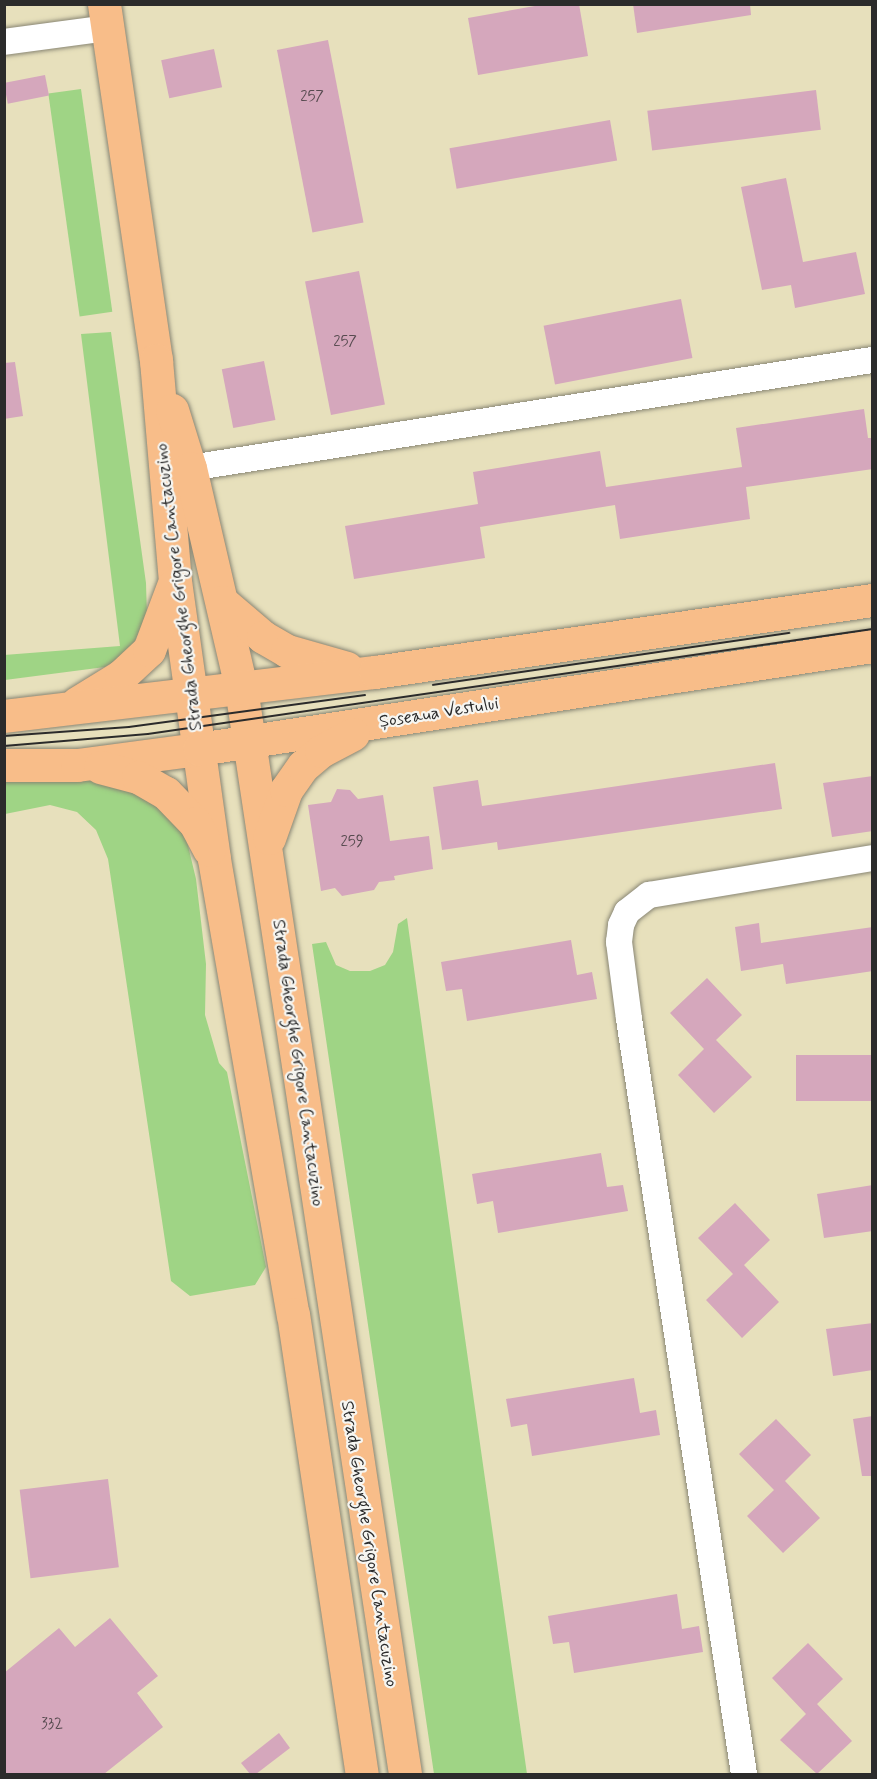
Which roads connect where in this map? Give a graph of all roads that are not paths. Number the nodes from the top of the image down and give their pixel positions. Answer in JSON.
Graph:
{"nodes":[{"id":1,"x":105,"y":16,"type":"edge"},
{"id":2,"x":4,"y":42,"type":"edge"},
{"id":3,"x":156,"y":360,"type":"junction"},
{"id":4,"x":873,"y":360,"type":"edge"},
{"id":5,"x":190,"y":468,"type":"junction"},
{"id":6,"x":175,"y":581,"type":"junction"},
{"id":7,"x":873,"y":600,"type":"edge"},
{"id":8,"x":222,"y":602,"type":"junction"},
{"id":9,"x":873,"y":646,"type":"edge"},
{"id":10,"x":375,"y":672,"type":"junction"},
{"id":11,"x":241,"y":688,"type":"junction"},
{"id":12,"x":191,"y":694,"type":"junction"},
{"id":13,"x":61,"y":710,"type":"junction"},
{"id":14,"x":4,"y":716,"type":"edge"},
{"id":15,"x":380,"y":723,"type":"junction"},
{"id":16,"x":250,"y":742,"type":"junction"},
{"id":17,"x":199,"y":749,"type":"junction"},
{"id":18,"x":4,"y":765,"type":"edge"},
{"id":19,"x":77,"y":765,"type":"junction"},
{"id":20,"x":268,"y":845,"type":"junction"},
{"id":21,"x":873,"y":858,"type":"edge"},
{"id":22,"x":214,"y":859,"type":"junction"},
{"id":23,"x":362,"y":1774,"type":"edge"},
{"id":24,"x":405,"y":1774,"type":"edge"},
{"id":25,"x":744,"y":1774,"type":"edge"}],
"edges":[{"from":1,"to":2,"type":"street"},
{"from":1,"to":3,"type":"main road","name":"Strada Gheorghe Grigore Cantacuzino"},
{"from":3,"to":5,"type":"main road","name":"Strada Gheorghe Grigore Cantacuzino"},
{"from":3,"to":6,"type":"main road","name":"Strada Gheorghe Grigore Cantacuzino"},
{"from":4,"to":5,"type":"street"},
{"from":5,"to":8,"type":"main road","name":"Strada Gheorghe Grigore Cantacuzino"},
{"from":6,"to":12,"type":"main road","name":"Strada Gheorghe Grigore Cantacuzino"},
{"from":6,"to":13,"type":"main road"},
{"from":7,"to":10,"type":"main road"},
{"from":8,"to":10,"type":"main road"},
{"from":8,"to":11,"type":"main road","name":"Strada Gheorghe Grigore Cantacuzino"},
{"from":9,"to":15,"type":"main road","name":"Șoseaua Vestului"},
{"from":10,"to":11,"type":"main road"},
{"from":11,"to":12,"type":"main road"},
{"from":11,"to":16,"type":"main road","name":"Strada Gheorghe Grigore Cantacuzino"},
{"from":12,"to":13,"type":"main road"},
{"from":12,"to":17,"type":"main road","name":"Strada Gheorghe Grigore Cantacuzino"},
{"from":13,"to":14,"type":"main road"},
{"from":15,"to":16,"type":"main road","name":"Șoseaua Vestului"},
{"from":15,"to":20,"type":"main road"},
{"from":16,"to":17,"type":"main road","name":"Șoseaua Vestului"},
{"from":16,"to":20,"type":"main road","name":"Strada Gheorghe Grigore Cantacuzino"},
{"from":17,"to":19,"type":"main road","name":"Șoseaua Vestului"},
{"from":17,"to":22,"type":"main road","name":"Strada Gheorghe Grigore Cantacuzino"},
{"from":18,"to":19,"type":"main road","name":"Șoseaua Vestului"},
{"from":19,"to":22,"type":"main road"},
{"from":20,"to":24,"type":"main road","name":"Strada Gheorghe Grigore Cantacuzino"},
{"from":21,"to":25,"type":"street"},
{"from":22,"to":23,"type":"main road","name":"Strada Gheorghe Grigore Cantacuzino"}]}
